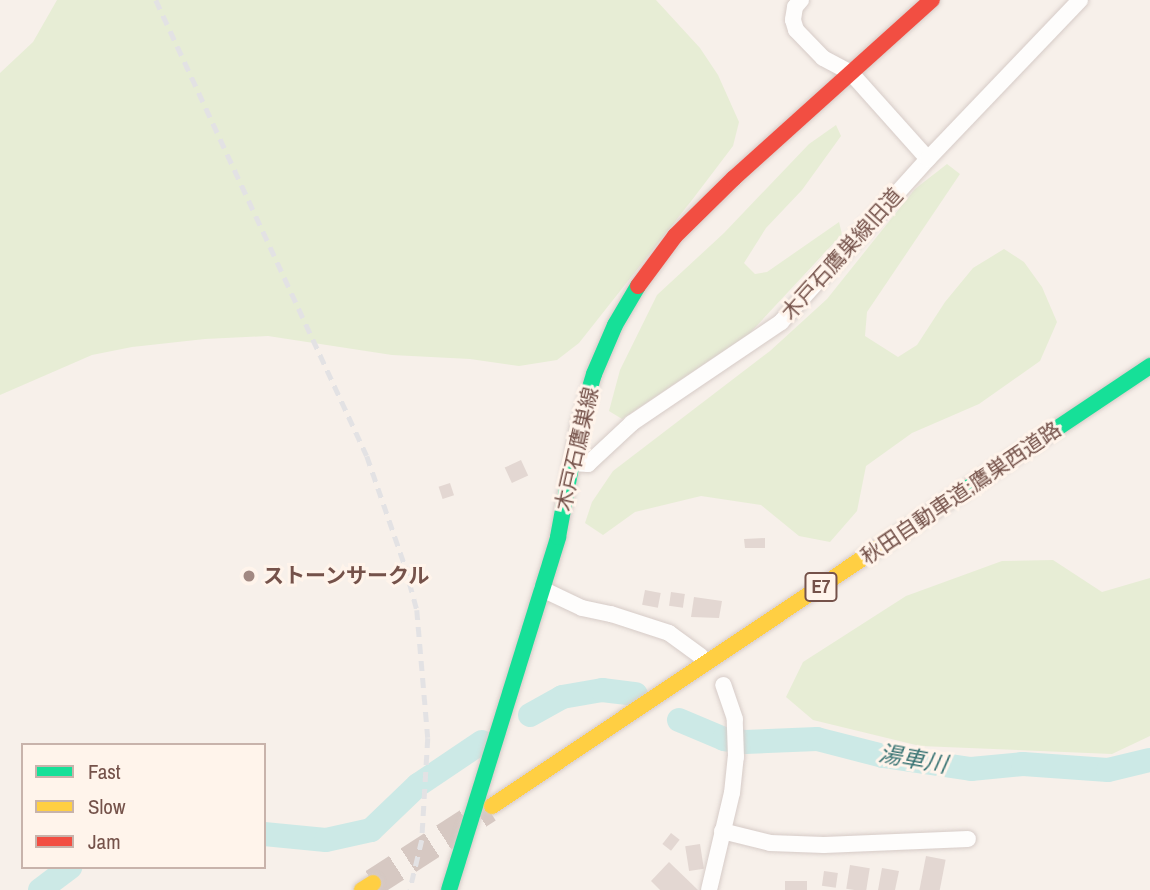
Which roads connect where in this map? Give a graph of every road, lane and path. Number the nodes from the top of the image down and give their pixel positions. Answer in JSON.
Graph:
{"nodes":[{"id":1,"x":801,"y":0,"type":"edge"},
{"id":2,"x":932,"y":0,"type":"edge"},
{"id":3,"x":1080,"y":0,"type":"edge"},
{"id":4,"x":851,"y":73,"type":"junction"},
{"id":5,"x":928,"y":159,"type":"junction"},
{"id":6,"x":1150,"y":366,"type":"edge"},
{"id":7,"x":1150,"y":384,"type":"edge"},
{"id":8,"x":572,"y":463,"type":"junction"},
{"id":9,"x":542,"y":589,"type":"junction"},
{"id":10,"x":701,"y":656,"type":"dead end"},
{"id":11,"x":723,"y":685,"type":"dead end"},
{"id":12,"x":722,"y":831,"type":"junction"},
{"id":13,"x":968,"y":839,"type":"dead end"},
{"id":14,"x":449,"y":890,"type":"edge"},
{"id":15,"x":709,"y":890,"type":"edge"}],
"edges":[{"from":1,"to":4,"type":"street"},
{"from":2,"to":4,"type":"main road","name":"木戸石鷹巣線"},
{"from":3,"to":5,"type":"street","name":"木戸石鷹巣線旧道"},
{"from":4,"to":5,"type":"street"},
{"from":4,"to":8,"type":"main road","name":"木戸石鷹巣線"},
{"from":5,"to":8,"type":"street","name":"木戸石鷹巣線旧道"},
{"from":6,"to":7,"type":"main road","name":"秋田自動車道;鷹巣西道路","number":"E7"},
{"from":8,"to":9,"type":"main road","name":"木戸石鷹巣線"},
{"from":9,"to":10,"type":"street"},
{"from":9,"to":14,"type":"main road","name":"木戸石鷹巣線"},
{"from":11,"to":12,"type":"street"},
{"from":12,"to":13,"type":"street"},
{"from":12,"to":15,"type":"street"}]}
